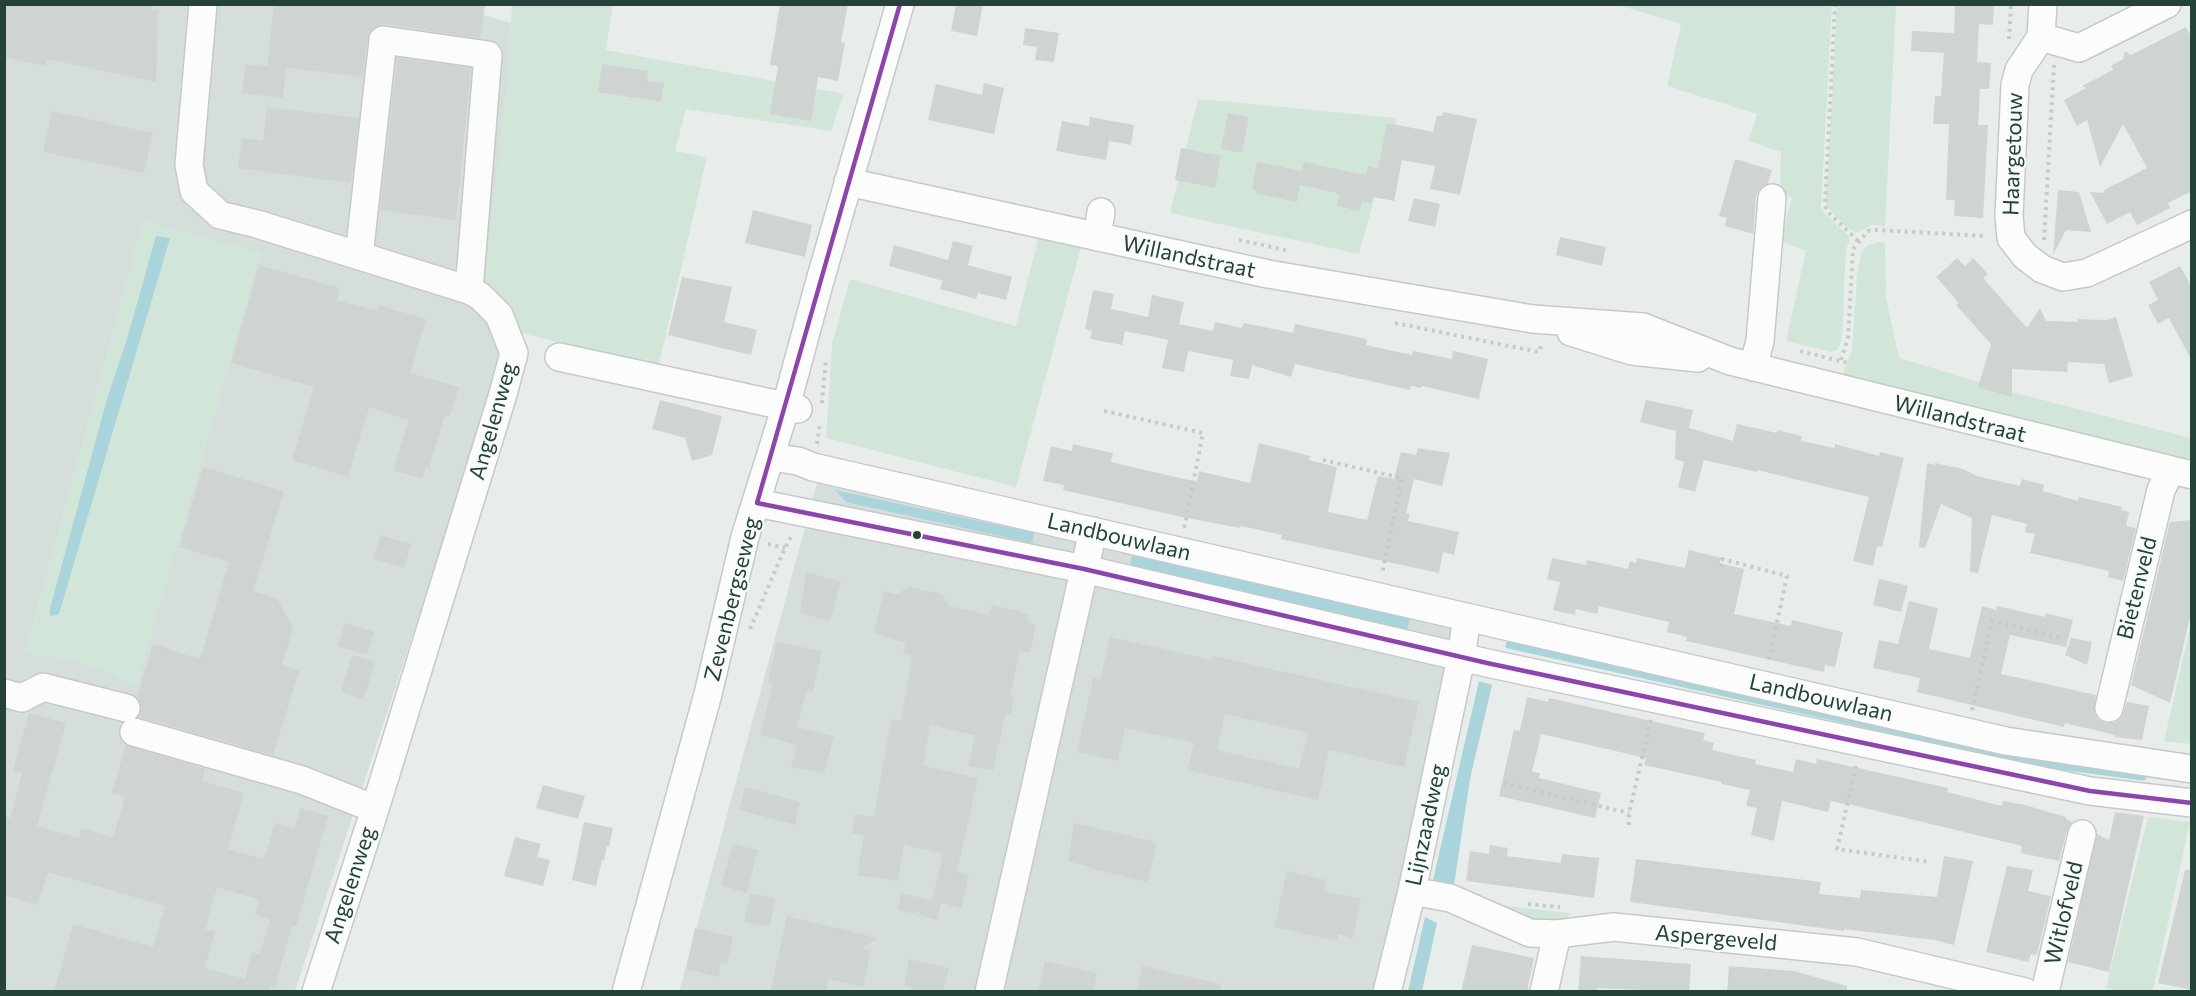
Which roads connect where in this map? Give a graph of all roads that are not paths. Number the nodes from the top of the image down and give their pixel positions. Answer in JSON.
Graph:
{"nodes":[{"id":1,"x":202,"y":4,"type":"edge"},
{"id":2,"x":900,"y":4,"type":"edge"},
{"id":3,"x":2043,"y":4,"type":"edge"},
{"id":4,"x":2167,"y":4,"type":"edge"},
{"id":5,"x":2048,"y":39,"type":"junction"},
{"id":6,"x":848,"y":182,"type":"junction"},
{"id":7,"x":1772,"y":198,"type":"dead end"},
{"id":8,"x":2191,"y":226,"type":"edge"},
{"id":9,"x":359,"y":256,"type":"junction"},
{"id":10,"x":469,"y":290,"type":"junction"},
{"id":11,"x":559,"y":357,"type":"dead end"},
{"id":12,"x":1741,"y":364,"type":"junction"},
{"id":13,"x":792,"y":408,"type":"junction"},
{"id":14,"x":778,"y":458,"type":"junction"},
{"id":15,"x":2181,"y":472,"type":"edge"},
{"id":16,"x":765,"y":504,"type":"junction"},
{"id":17,"x":1093,"y":531,"type":"junction"},
{"id":18,"x":1084,"y":569,"type":"junction"},
{"id":19,"x":1467,"y":617,"type":"junction"},
{"id":20,"x":1461,"y":657,"type":"junction"},
{"id":21,"x":4,"y":693,"type":"edge"},
{"id":22,"x":2109,"y":708,"type":"dead end"},
{"id":23,"x":2185,"y":768,"type":"edge"},
{"id":24,"x":2182,"y":801,"type":"edge"},
{"id":25,"x":375,"y":809,"type":"junction"},
{"id":26,"x":2082,"y":834,"type":"dead end"},
{"id":27,"x":1412,"y":891,"type":"junction"},
{"id":28,"x":1557,"y":934,"type":"junction"},
{"id":29,"x":316,"y":992,"type":"edge"},
{"id":30,"x":626,"y":992,"type":"edge"},
{"id":31,"x":989,"y":992,"type":"edge"},
{"id":32,"x":1387,"y":992,"type":"edge"},
{"id":33,"x":1544,"y":992,"type":"edge"},
{"id":34,"x":2025,"y":992,"type":"edge"},
{"id":35,"x":2045,"y":992,"type":"edge"}],
"edges":[{"from":1,"to":9,"type":"street","name":"Angelenweg"},
{"from":2,"to":6,"type":"street","name":"Zevenbergseweg"},
{"from":3,"to":5,"type":"street"},
{"from":4,"to":5,"type":"street"},
{"from":5,"to":8,"type":"street","name":"Haargetouw"},
{"from":6,"to":12,"type":"street","name":"Willandstraat"},
{"from":6,"to":13,"type":"street","name":"Zevenbergseweg"},
{"from":7,"to":12,"type":"street"},
{"from":9,"to":10,"type":"street","name":"Angelenweg"},
{"from":9,"to":10,"type":"street"},
{"from":10,"to":25,"type":"street","name":"Angelenweg"},
{"from":11,"to":13,"type":"street"},
{"from":12,"to":15,"type":"street","name":"Willandstraat"},
{"from":13,"to":14,"type":"street","name":"Zevenbergseweg"},
{"from":14,"to":16,"type":"street","name":"Zevenbergseweg"},
{"from":14,"to":17,"type":"street","name":"Landbouwlaan"},
{"from":15,"to":22,"type":"street","name":"Bietenveld"},
{"from":16,"to":18,"type":"street","name":"Landbouwlaan"},
{"from":16,"to":30,"type":"street","name":"Zevenbergseweg"},
{"from":17,"to":18,"type":"street"},
{"from":17,"to":19,"type":"street","name":"Landbouwlaan"},
{"from":18,"to":20,"type":"street","name":"Landbouwlaan"},
{"from":18,"to":31,"type":"street"},
{"from":19,"to":20,"type":"street"},
{"from":19,"to":23,"type":"street","name":"Landbouwlaan"},
{"from":20,"to":24,"type":"street","name":"Landbouwlaan"},
{"from":20,"to":27,"type":"street","name":"Lijnzaadweg"},
{"from":21,"to":25,"type":"street"},
{"from":23,"to":24,"type":"street","name":"Landbouwlaan"},
{"from":25,"to":29,"type":"street","name":"Angelenweg"},
{"from":26,"to":35,"type":"street","name":"Witlofveld"},
{"from":27,"to":28,"type":"street","name":"Aspergeveld"},
{"from":27,"to":32,"type":"street","name":"Lijnzaadweg"},
{"from":28,"to":33,"type":"street"},
{"from":28,"to":34,"type":"street","name":"Aspergeveld"}]}
